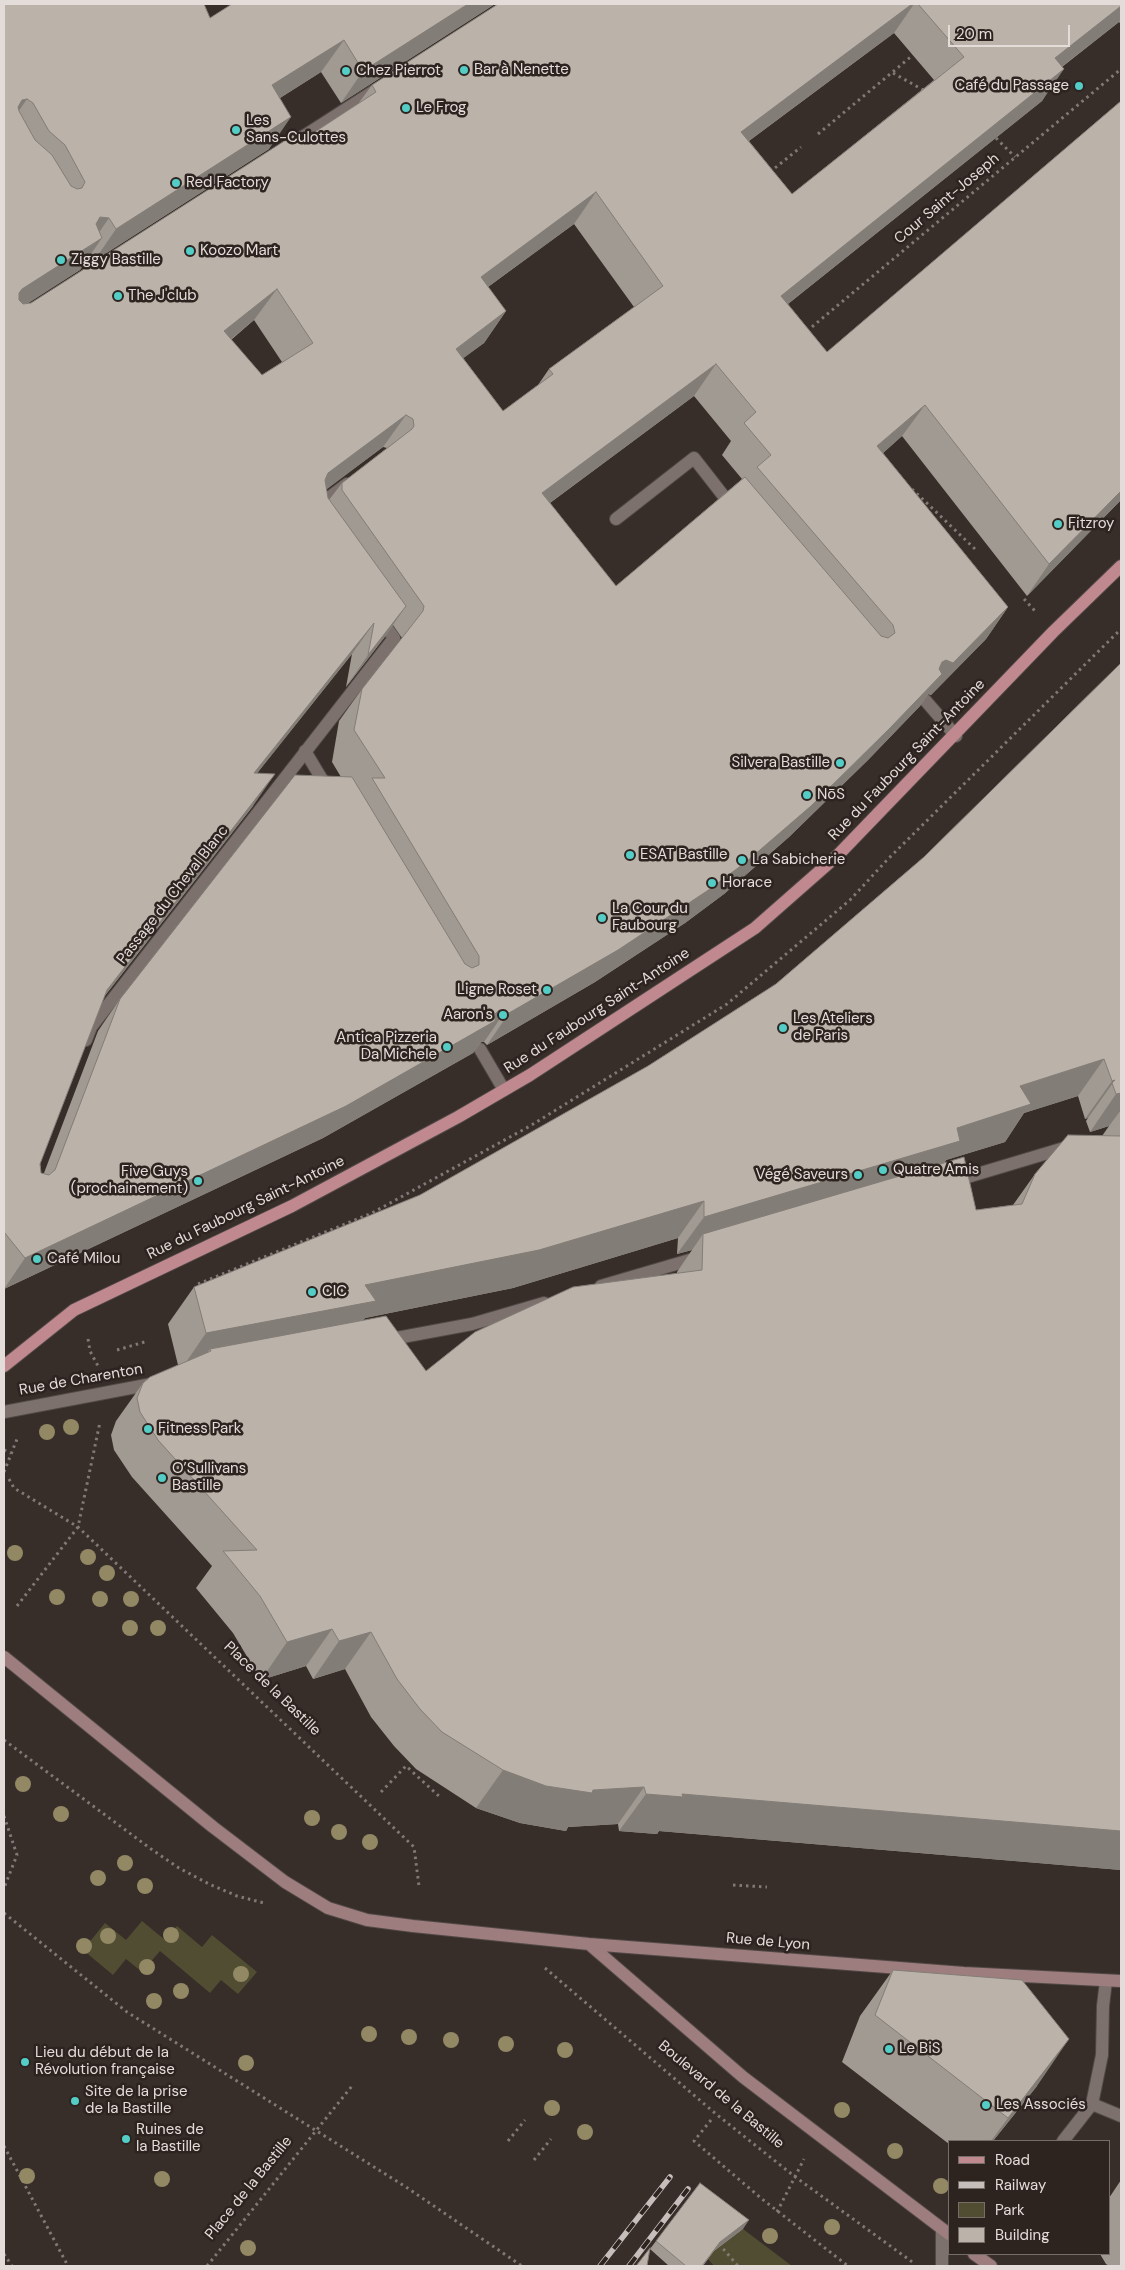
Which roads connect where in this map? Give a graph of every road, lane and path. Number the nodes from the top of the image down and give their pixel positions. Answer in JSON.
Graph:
{"nodes":[{"id":1,"x":913,"y":56,"type":"dead end"},
{"id":2,"x":1121,"y":69,"type":"edge"},
{"id":3,"x":893,"y":73,"type":"junction"},
{"id":4,"x":384,"y":84,"type":"edge"},
{"id":5,"x":927,"y":92,"type":"edge"},
{"id":6,"x":818,"y":134,"type":"dead end"},
{"id":7,"x":996,"y":138,"type":"edge"},
{"id":8,"x":801,"y":147,"type":"dead end"},
{"id":9,"x":276,"y":154,"type":"edge"},
{"id":10,"x":1015,"y":157,"type":"junction"},
{"id":11,"x":765,"y":176,"type":"edge"},
{"id":12,"x":804,"y":334,"type":"edge"},
{"id":13,"x":355,"y":478,"type":"edge"},
{"id":14,"x":906,"y":484,"type":"edge"},
{"id":15,"x":312,"y":518,"type":"edge"},
{"id":16,"x":616,"y":519,"type":"dead end"},
{"id":17,"x":743,"y":519,"type":"edge"},
{"id":18,"x":975,"y":549,"type":"dead end"},
{"id":19,"x":1121,"y":566,"type":"edge"},
{"id":20,"x":373,"y":609,"type":"edge"},
{"id":21,"x":926,"y":700,"type":"edge"},
{"id":22,"x":956,"y":736,"type":"junction"},
{"id":23,"x":305,"y":751,"type":"junction"},
{"id":24,"x":335,"y":801,"type":"edge"},
{"id":25,"x":480,"y":1049,"type":"edge"},
{"id":26,"x":82,"y":1052,"type":"edge"},
{"id":27,"x":504,"y":1090,"type":"junction"},
{"id":28,"x":1083,"y":1142,"type":"edge"},
{"id":29,"x":940,"y":1185,"type":"edge"},
{"id":30,"x":711,"y":1253,"type":"edge"},
{"id":31,"x":587,"y":1290,"type":"edge"},
{"id":32,"x":558,"y":1299,"type":"edge"},
{"id":33,"x":88,"y":1339,"type":"dead end"},
{"id":34,"x":148,"y":1341,"type":"dead end"},
{"id":35,"x":376,"y":1342,"type":"edge"},
{"id":36,"x":117,"y":1350,"type":"dead end"},
{"id":37,"x":4,"y":1366,"type":"edge"},
{"id":38,"x":99,"y":1369,"type":"dead end"},
{"id":39,"x":174,"y":1380,"type":"edge"},
{"id":40,"x":4,"y":1412,"type":"edge"},
{"id":41,"x":100,"y":1418,"type":"dead end"},
{"id":42,"x":4,"y":1450,"type":"edge"},
{"id":43,"x":4,"y":1472,"type":"edge"},
{"id":44,"x":9,"y":1479,"type":"dead end"},
{"id":45,"x":78,"y":1527,"type":"junction"},
{"id":46,"x":17,"y":1606,"type":"dead end"},
{"id":47,"x":4,"y":1657,"type":"edge"},
{"id":48,"x":380,"y":1792,"type":"dead end"},
{"id":49,"x":442,"y":1798,"type":"dead end"},
{"id":50,"x":4,"y":1816,"type":"edge"},
{"id":51,"x":733,"y":1885,"type":"dead end"},
{"id":52,"x":419,"y":1886,"type":"dead end"},
{"id":53,"x":767,"y":1887,"type":"dead end"},
{"id":54,"x":4,"y":1888,"type":"edge"},
{"id":55,"x":4,"y":1913,"type":"edge"},
{"id":56,"x":589,"y":1944,"type":"junction"},
{"id":57,"x":541,"y":1965,"type":"dead end"},
{"id":58,"x":1106,"y":1981,"type":"junction"},
{"id":59,"x":1121,"y":1982,"type":"edge"},
{"id":60,"x":352,"y":2086,"type":"dead end"},
{"id":61,"x":1092,"y":2104,"type":"junction"},
{"id":62,"x":1121,"y":2116,"type":"edge"},
{"id":63,"x":525,"y":2120,"type":"dead end"},
{"id":64,"x":711,"y":2120,"type":"dead end"},
{"id":65,"x":316,"y":2130,"type":"junction"},
{"id":66,"x":551,"y":2139,"type":"dead end"},
{"id":67,"x":1064,"y":2140,"type":"edge"},
{"id":68,"x":508,"y":2141,"type":"dead end"},
{"id":69,"x":4,"y":2146,"type":"edge"},
{"id":70,"x":534,"y":2160,"type":"dead end"},
{"id":71,"x":794,"y":2176,"type":"junction"},
{"id":72,"x":777,"y":2212,"type":"junction"},
{"id":73,"x":946,"y":2231,"type":"edge"},
{"id":74,"x":713,"y":2239,"type":"edge"},
{"id":75,"x":4,"y":2254,"type":"edge"},
{"id":76,"x":976,"y":2255,"type":"edge"},
{"id":77,"x":12,"y":2266,"type":"edge"},
{"id":78,"x":68,"y":2266,"type":"edge"},
{"id":79,"x":208,"y":2266,"type":"edge"},
{"id":80,"x":522,"y":2266,"type":"edge"},
{"id":81,"x":738,"y":2266,"type":"edge"},
{"id":82,"x":848,"y":2266,"type":"edge"},
{"id":83,"x":918,"y":2266,"type":"edge"},
{"id":84,"x":942,"y":2266,"type":"edge"},
{"id":85,"x":991,"y":2266,"type":"edge"}],
"edges":[{"from":1,"to":3,"type":"path"},
{"from":2,"to":10,"type":"path","name":"Cour Saint-Joseph"},
{"from":3,"to":5,"type":"path"},
{"from":3,"to":6,"type":"path"},
{"from":4,"to":9,"type":"street"},
{"from":7,"to":10,"type":"path"},
{"from":8,"to":11,"type":"path"},
{"from":10,"to":12,"type":"path","name":"Cour Saint-Joseph"},
{"from":13,"to":15,"type":"street"},
{"from":14,"to":18,"type":"path"},
{"from":16,"to":17,"type":"street"},
{"from":19,"to":22,"type":"main road","name":"Rue du Faubourg Saint-Antoine"},
{"from":20,"to":23,"type":"street","name":"Passage du Cheval Blanc"},
{"from":21,"to":22,"type":"street"},
{"from":22,"to":27,"type":"main road","name":"Rue du Faubourg Saint-Antoine"},
{"from":23,"to":24,"type":"street"},
{"from":23,"to":26,"type":"street","name":"Passage du Cheval Blanc"},
{"from":25,"to":27,"type":"street"},
{"from":27,"to":37,"type":"main road","name":"Rue du Faubourg Saint-Antoine"},
{"from":28,"to":29,"type":"street"},
{"from":30,"to":31,"type":"street"},
{"from":32,"to":35,"type":"street"},
{"from":33,"to":38,"type":"path"},
{"from":34,"to":36,"type":"path"},
{"from":39,"to":40,"type":"street","name":"Rue de Charenton"},
{"from":41,"to":45,"type":"path"},
{"from":42,"to":43,"type":"path"},
{"from":44,"to":45,"type":"path","name":"Place de la Bastille"},
{"from":45,"to":46,"type":"path"},
{"from":45,"to":52,"type":"path","name":"Place de la Bastille"},
{"from":47,"to":56,"type":"main road","name":"Rue de Lyon"},
{"from":48,"to":49,"type":"path"},
{"from":50,"to":54,"type":"path"},
{"from":51,"to":53,"type":"path"},
{"from":55,"to":65,"type":"path","name":"Place de la Bastille"},
{"from":56,"to":58,"type":"main road","name":"Rue de Lyon"},
{"from":56,"to":73,"type":"main road","name":"Boulevard de la Bastille"},
{"from":57,"to":71,"type":"path","name":"Boulevard de la Bastille"},
{"from":58,"to":59,"type":"main road","name":"Rue de Lyon"},
{"from":58,"to":61,"type":"street"},
{"from":60,"to":65,"type":"path","name":"Place de la Bastille"},
{"from":61,"to":62,"type":"street"},
{"from":61,"to":67,"type":"street"},
{"from":63,"to":68,"type":"path"},
{"from":64,"to":72,"type":"path"},
{"from":65,"to":79,"type":"path","name":"Place de la Bastille"},
{"from":65,"to":80,"type":"path","name":"Place de la Bastille"},
{"from":66,"to":70,"type":"path"},
{"from":69,"to":78,"type":"path"},
{"from":71,"to":72,"type":"path"},
{"from":71,"to":83,"type":"path","name":"Boulevard de la Bastille"},
{"from":72,"to":82,"type":"path"},
{"from":73,"to":84,"type":"street"},
{"from":74,"to":81,"type":"path"},
{"from":75,"to":77,"type":"path"},
{"from":76,"to":85,"type":"main road"}]}
